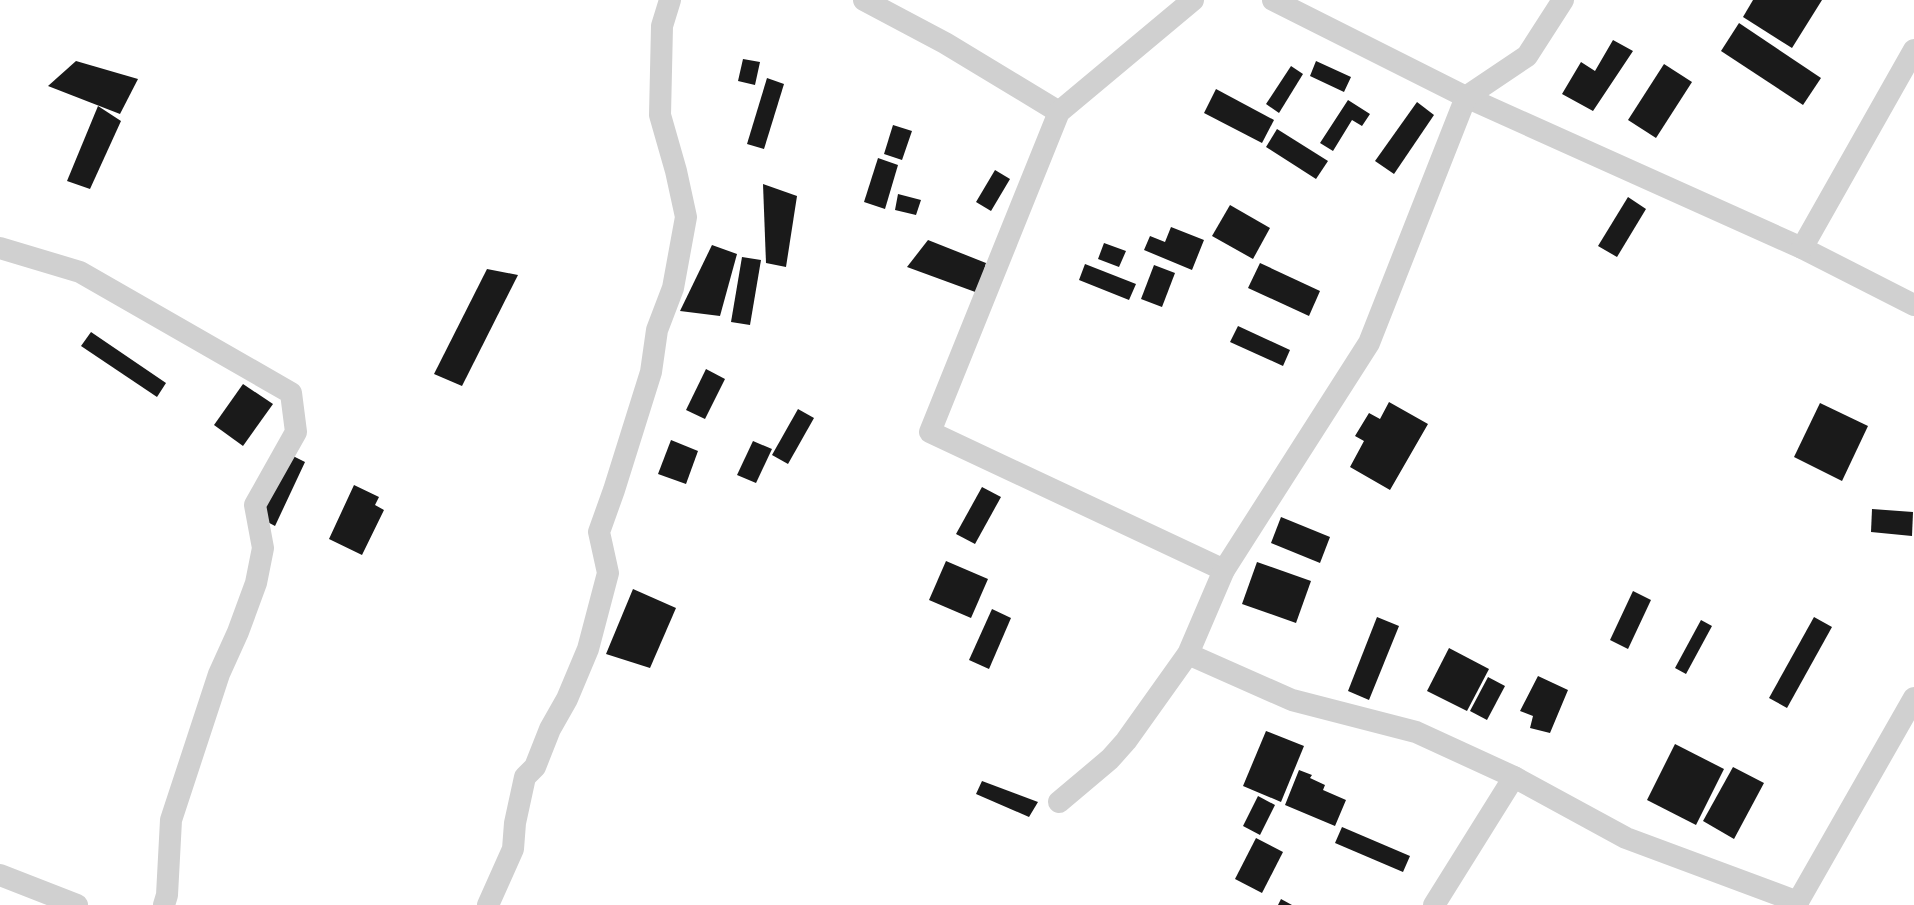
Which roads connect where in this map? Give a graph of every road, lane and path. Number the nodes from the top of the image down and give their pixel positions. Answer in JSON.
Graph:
{"nodes":[{"id":1,"x":670,"y":0,"type":"edge"},
{"id":2,"x":864,"y":0,"type":"edge"},
{"id":3,"x":1192,"y":0,"type":"edge"},
{"id":4,"x":1274,"y":0,"type":"edge"},
{"id":5,"x":1563,"y":0,"type":"edge"},
{"id":6,"x":1914,"y":50,"type":"edge"},
{"id":7,"x":1466,"y":97,"type":"junction"},
{"id":8,"x":1059,"y":112,"type":"junction"},
{"id":9,"x":0,"y":248,"type":"edge"},
{"id":10,"x":1802,"y":248,"type":"junction"},
{"id":11,"x":1914,"y":305,"type":"edge"},
{"id":12,"x":1224,"y":570,"type":"junction"},
{"id":13,"x":1188,"y":654,"type":"junction"},
{"id":14,"x":1914,"y":698,"type":"edge"},
{"id":15,"x":1514,"y":777,"type":"junction"},
{"id":16,"x":1059,"y":802,"type":"dead end"},
{"id":17,"x":0,"y":875,"type":"edge"},
{"id":18,"x":36,"y":898,"type":"edge"},
{"id":19,"x":1797,"y":903,"type":"edge"},
{"id":20,"x":77,"y":905,"type":"edge"},
{"id":21,"x":164,"y":905,"type":"edge"},
{"id":22,"x":488,"y":905,"type":"edge"},
{"id":23,"x":1434,"y":905,"type":"edge"}],
"edges":[{"from":1,"to":22,"type":"street"},
{"from":2,"to":8,"type":"street"},
{"from":3,"to":8,"type":"street"},
{"from":4,"to":7,"type":"street"},
{"from":5,"to":7,"type":"street"},
{"from":6,"to":10,"type":"street"},
{"from":7,"to":10,"type":"street"},
{"from":7,"to":12,"type":"street"},
{"from":8,"to":12,"type":"street"},
{"from":9,"to":21,"type":"street"},
{"from":10,"to":11,"type":"street"},
{"from":12,"to":13,"type":"street"},
{"from":13,"to":15,"type":"street"},
{"from":13,"to":16,"type":"street"},
{"from":14,"to":19,"type":"street"},
{"from":15,"to":19,"type":"street"},
{"from":15,"to":23,"type":"street"},
{"from":17,"to":18,"type":"street"},
{"from":18,"to":20,"type":"street"}]}
